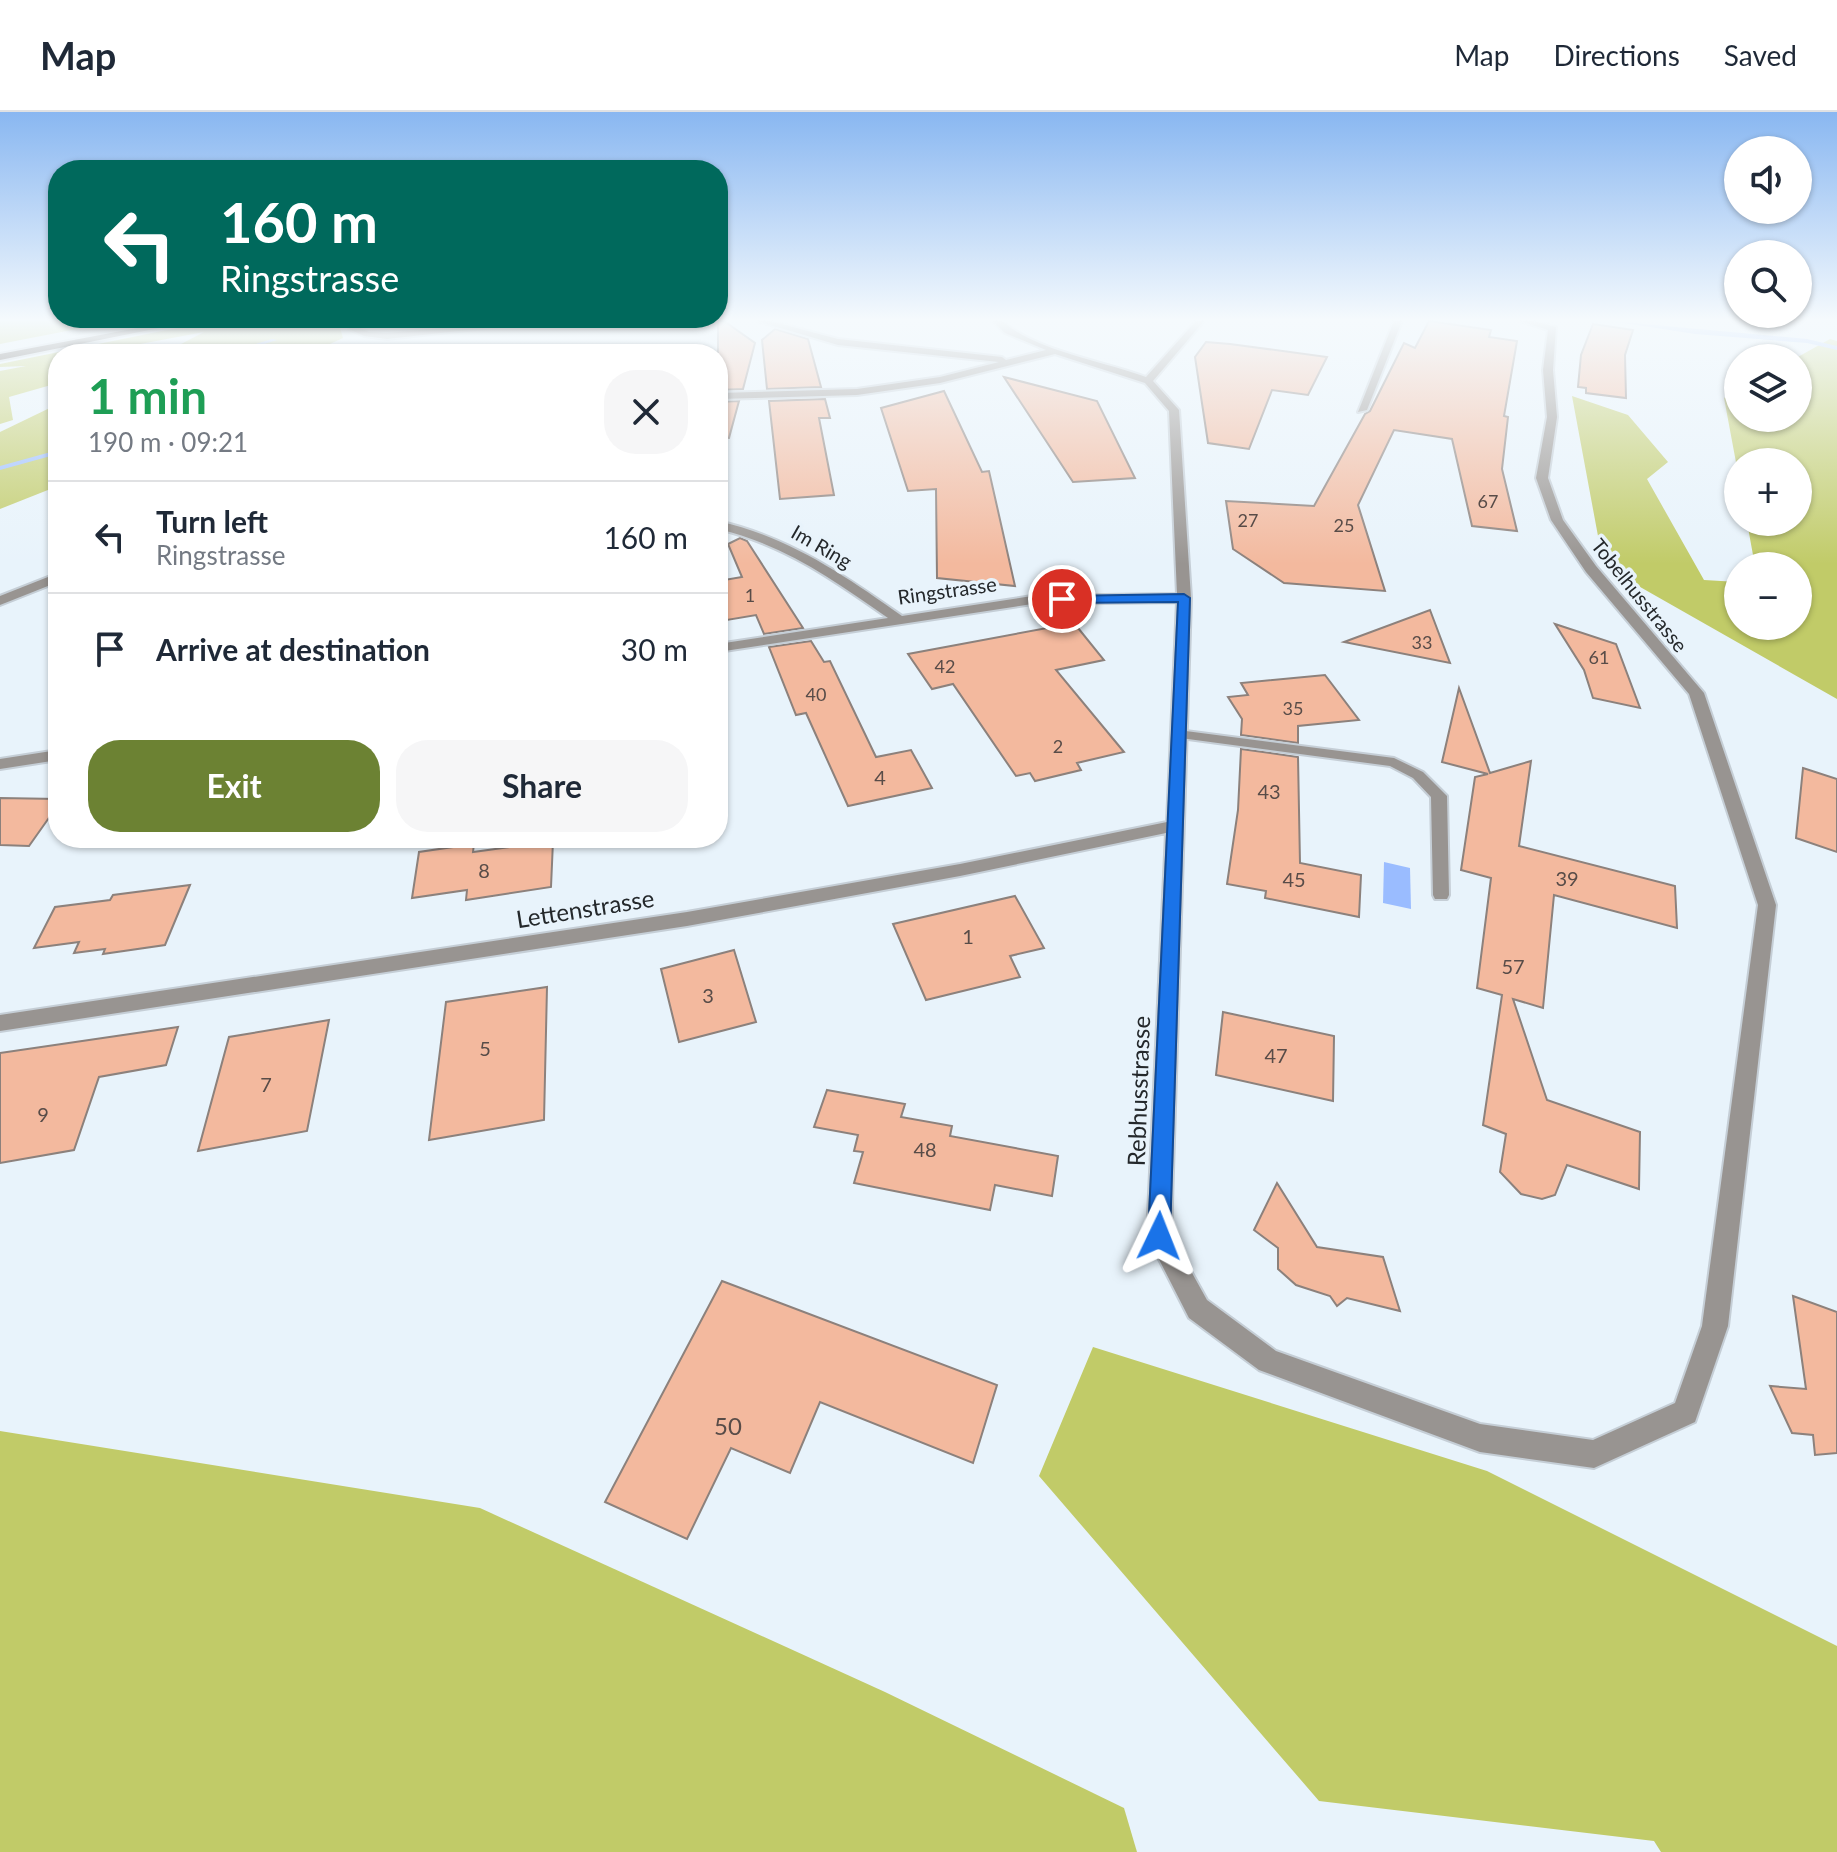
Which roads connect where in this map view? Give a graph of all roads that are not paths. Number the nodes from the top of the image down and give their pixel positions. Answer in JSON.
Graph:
{"nodes":[{"id":1,"x":1167,"y":402,"type":"edge"},
{"id":2,"x":1365,"y":402,"type":"edge"},
{"id":3,"x":1551,"y":402,"type":"edge"},
{"id":4,"x":1362,"y":410,"type":"dead end"},
{"id":5,"x":728,"y":527,"type":"edge"},
{"id":6,"x":48,"y":581,"type":"edge"},
{"id":7,"x":1184,"y":598,"type":"junction"},
{"id":8,"x":0,"y":601,"type":"edge"},
{"id":9,"x":898,"y":619,"type":"junction"},
{"id":10,"x":728,"y":646,"type":"edge"},
{"id":11,"x":1178,"y":734,"type":"junction"},
{"id":12,"x":48,"y":757,"type":"edge"},
{"id":13,"x":0,"y":764,"type":"edge"},
{"id":14,"x":1174,"y":826,"type":"junction"},
{"id":15,"x":1441,"y":895,"type":"dead end"},
{"id":16,"x":1767,"y":905,"type":"joint"},
{"id":17,"x":0,"y":1023,"type":"edge"}],
"edges":[{"from":1,"to":7,"type":"street","name":"Rebhusstrasse"},
{"from":2,"to":4,"type":"street"},
{"from":3,"to":16,"type":"street","name":"Tobelhusstrasse"},
{"from":5,"to":9,"type":"street","name":"Im Ring"},
{"from":6,"to":8,"type":"street"},
{"from":7,"to":9,"type":"street","name":"Ringstrasse"},
{"from":7,"to":11,"type":"street","name":"Rebhusstrasse"},
{"from":9,"to":10,"type":"street","name":"Ringstrasse"},
{"from":11,"to":14,"type":"street","name":"Rebhusstrasse"},
{"from":11,"to":15,"type":"lane"},
{"from":12,"to":13,"type":"street"},
{"from":14,"to":16,"type":"street","name":"Rebhusstrasse"},
{"from":14,"to":17,"type":"street","name":"Lettenstrasse"}]}
